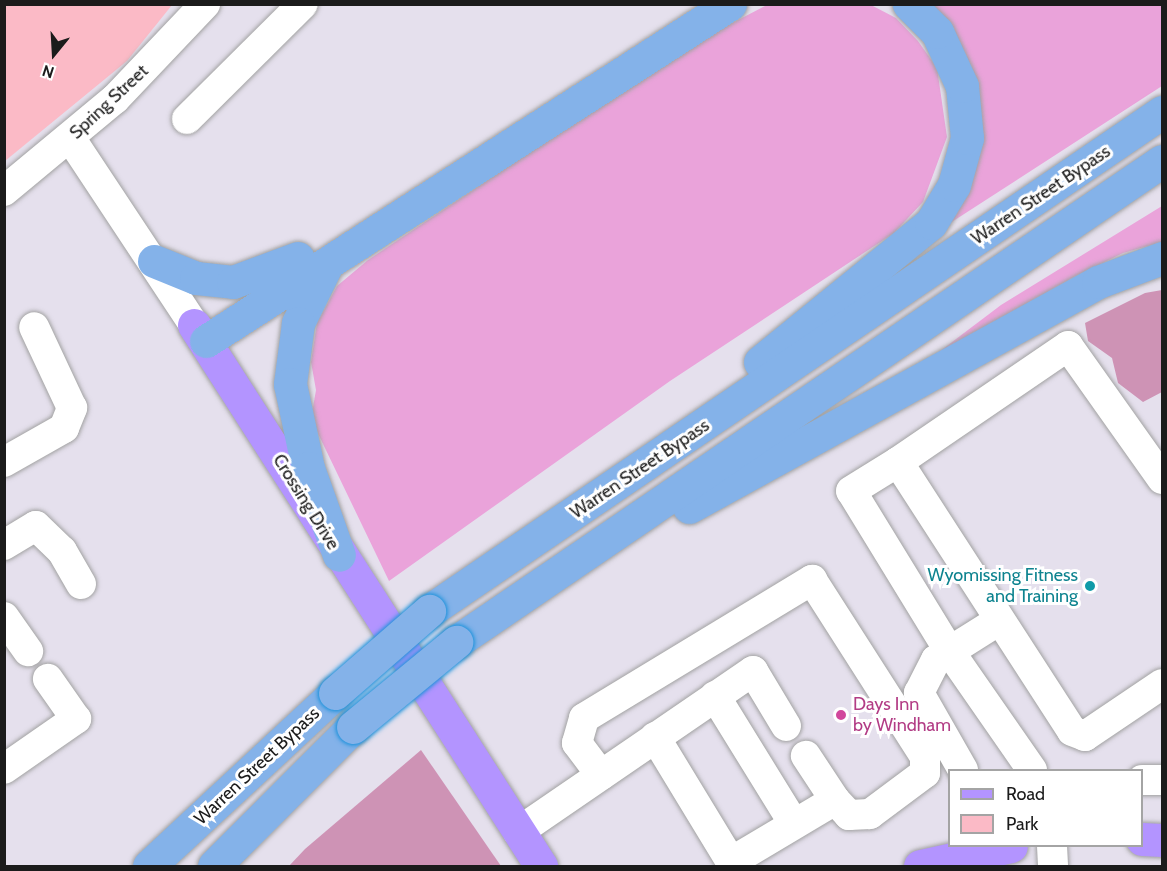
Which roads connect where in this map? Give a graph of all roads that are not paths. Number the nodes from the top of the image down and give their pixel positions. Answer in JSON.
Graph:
{"nodes":[{"id":1,"x":205,"y":4,"type":"edge"},
{"id":2,"x":303,"y":4,"type":"edge"},
{"id":3,"x":694,"y":4,"type":"edge"},
{"id":4,"x":730,"y":4,"type":"edge"},
{"id":5,"x":909,"y":4,"type":"edge"},
{"id":6,"x":1162,"y":112,"type":"edge"},
{"id":7,"x":187,"y":119,"type":"dead end"},
{"id":8,"x":71,"y":138,"type":"junction"},
{"id":9,"x":1162,"y":161,"type":"edge"},
{"id":10,"x":4,"y":191,"type":"edge"},
{"id":11,"x":1162,"y":258,"type":"edge"},
{"id":12,"x":314,"y":260,"type":"junction"},
{"id":13,"x":154,"y":261,"type":"junction"},
{"id":14,"x":34,"y":327,"type":"dead end"},
{"id":15,"x":200,"y":333,"type":"junction"},
{"id":16,"x":4,"y":462,"type":"edge"},
{"id":17,"x":898,"y":462,"type":"junction"},
{"id":18,"x":1162,"y":479,"type":"edge"},
{"id":19,"x":4,"y":545,"type":"edge"},
{"id":20,"x":339,"y":555,"type":"junction"},
{"id":21,"x":81,"y":584,"type":"dead end"},
{"id":22,"x":458,"y":591,"type":"junction"},
{"id":23,"x":501,"y":611,"type":"junction"},
{"id":24,"x":4,"y":617,"type":"edge"},
{"id":25,"x":998,"y":621,"type":"junction"},
{"id":26,"x":716,"y":637,"type":"junction"},
{"id":27,"x":948,"y":649,"type":"junction"},
{"id":28,"x":28,"y":651,"type":"dead end"},
{"id":29,"x":48,"y":679,"type":"dead end"},
{"id":30,"x":741,"y":679,"type":"junction"},
{"id":31,"x":1162,"y":684,"type":"edge"},
{"id":32,"x":715,"y":696,"type":"junction"},
{"id":33,"x":786,"y":726,"type":"dead end"},
{"id":34,"x":656,"y":737,"type":"junction"},
{"id":35,"x":806,"y":756,"type":"dead end"},
{"id":36,"x":4,"y":769,"type":"edge"},
{"id":37,"x":962,"y":769,"type":"edge"},
{"id":38,"x":1031,"y":769,"type":"edge"},
{"id":39,"x":601,"y":775,"type":"junction"},
{"id":40,"x":1143,"y":780,"type":"edge"},
{"id":41,"x":1162,"y":780,"type":"edge"},
{"id":42,"x":835,"y":800,"type":"junction"},
{"id":43,"x":794,"y":824,"type":"junction"},
{"id":44,"x":518,"y":832,"type":"junction"},
{"id":45,"x":1143,"y":839,"type":"edge"},
{"id":46,"x":1162,"y":840,"type":"edge"},
{"id":47,"x":992,"y":847,"type":"edge"},
{"id":48,"x":1052,"y":847,"type":"edge"},
{"id":49,"x":149,"y":867,"type":"edge"},
{"id":50,"x":214,"y":867,"type":"edge"},
{"id":51,"x":541,"y":867,"type":"edge"},
{"id":52,"x":920,"y":867,"type":"edge"},
{"id":53,"x":1053,"y":867,"type":"edge"}],
"edges":[{"from":1,"to":8,"type":"street","name":"Spring Street"},
{"from":2,"to":7,"type":"street"},
{"from":3,"to":12,"type":"highway"},
{"from":4,"to":12,"type":"highway"},
{"from":5,"to":22,"type":"highway"},
{"from":6,"to":22,"type":"highway","name":"Warren Street Bypass"},
{"from":8,"to":10,"type":"street","name":"Spring Street"},
{"from":8,"to":13,"type":"street","name":"Crossing Drive"},
{"from":9,"to":23,"type":"highway","name":"Warren Street Bypass"},
{"from":11,"to":23,"type":"highway"},
{"from":12,"to":13,"type":"highway"},
{"from":12,"to":15,"type":"highway"},
{"from":12,"to":20,"type":"highway"},
{"from":13,"to":15,"type":"street","name":"Crossing Drive"},
{"from":14,"to":16,"type":"street"},
{"from":15,"to":20,"type":"main road","name":"Crossing Drive"},
{"from":17,"to":18,"type":"street"},
{"from":17,"to":25,"type":"street"},
{"from":17,"to":27,"type":"street"},
{"from":19,"to":21,"type":"street"},
{"from":20,"to":44,"type":"main road","name":"Crossing Drive"},
{"from":22,"to":49,"type":"highway","name":"Warren Street Bypass","bridge":true},
{"from":23,"to":50,"type":"highway","name":"Warren Street Bypass","bridge":true},
{"from":24,"to":28,"type":"street"},
{"from":25,"to":27,"type":"street"},
{"from":25,"to":31,"type":"street"},
{"from":26,"to":30,"type":"street"},
{"from":26,"to":39,"type":"street"},
{"from":26,"to":42,"type":"street"},
{"from":27,"to":37,"type":"street"},
{"from":27,"to":38,"type":"street"},
{"from":29,"to":36,"type":"street"},
{"from":30,"to":32,"type":"street"},
{"from":30,"to":33,"type":"street"},
{"from":32,"to":34,"type":"street"},
{"from":32,"to":43,"type":"street"},
{"from":34,"to":39,"type":"street"},
{"from":34,"to":43,"type":"street"},
{"from":35,"to":42,"type":"street"},
{"from":39,"to":44,"type":"street"},
{"from":40,"to":41,"type":"street"},
{"from":42,"to":43,"type":"street"},
{"from":44,"to":51,"type":"main road","name":"Crossing Drive"},
{"from":45,"to":46,"type":"main road"},
{"from":47,"to":52,"type":"main road"},
{"from":48,"to":53,"type":"street"}]}
